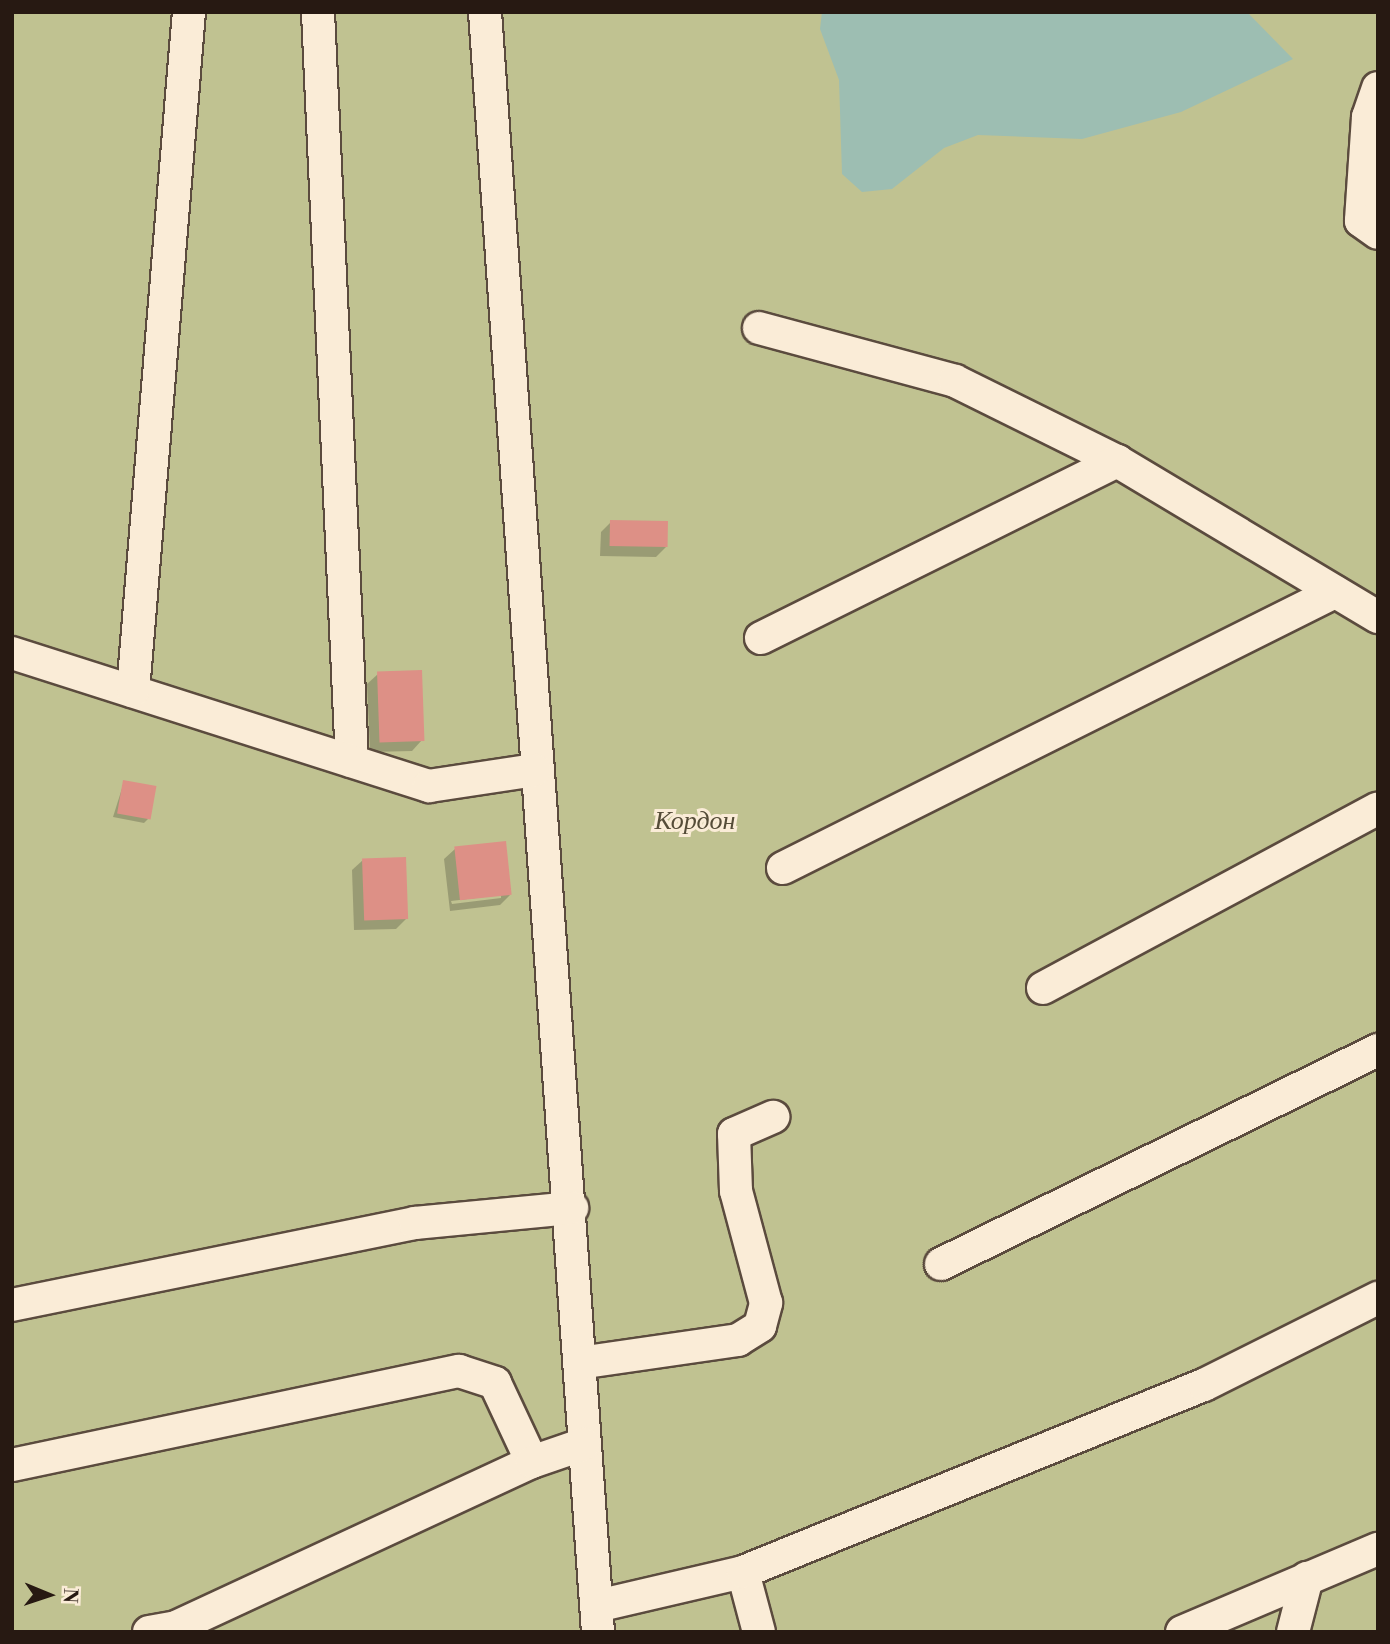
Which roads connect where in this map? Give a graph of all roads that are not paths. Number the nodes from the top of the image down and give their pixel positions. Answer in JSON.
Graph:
{"nodes":[{"id":1,"x":188,"y":12,"type":"edge"},
{"id":2,"x":318,"y":12,"type":"edge"},
{"id":3,"x":485,"y":12,"type":"edge"},
{"id":4,"x":1378,"y":88,"type":"edge"},
{"id":5,"x":1378,"y":233,"type":"edge"},
{"id":6,"x":759,"y":328,"type":"dead end"},
{"id":7,"x":1117,"y":461,"type":"junction"},
{"id":8,"x":1335,"y":592,"type":"junction"},
{"id":9,"x":1378,"y":617,"type":"edge"},
{"id":10,"x":761,"y":638,"type":"dead end"},
{"id":11,"x":12,"y":653,"type":"edge"},
{"id":12,"x":133,"y":691,"type":"junction"},
{"id":13,"x":352,"y":761,"type":"junction"},
{"id":14,"x":535,"y":770,"type":"junction"},
{"id":15,"x":1378,"y":808,"type":"edge"},
{"id":16,"x":783,"y":868,"type":"dead end"},
{"id":17,"x":1043,"y":988,"type":"dead end"},
{"id":18,"x":1378,"y":1050,"type":"edge"},
{"id":19,"x":773,"y":1117,"type":"dead end"},
{"id":20,"x":572,"y":1208,"type":"junction"},
{"id":21,"x":942,"y":1264,"type":"dead end"},
{"id":22,"x":1378,"y":1298,"type":"edge"},
{"id":23,"x":12,"y":1305,"type":"edge"},
{"id":24,"x":579,"y":1363,"type":"junction"},
{"id":25,"x":584,"y":1444,"type":"junction"},
{"id":26,"x":532,"y":1462,"type":"junction"},
{"id":27,"x":12,"y":1465,"type":"edge"},
{"id":28,"x":1378,"y":1549,"type":"edge"},
{"id":29,"x":743,"y":1572,"type":"junction"},
{"id":30,"x":1307,"y":1578,"type":"junction"},
{"id":31,"x":598,"y":1619,"type":"edge"},
{"id":32,"x":167,"y":1630,"type":"edge"},
{"id":33,"x":759,"y":1632,"type":"edge"},
{"id":34,"x":1182,"y":1632,"type":"edge"},
{"id":35,"x":1293,"y":1632,"type":"edge"}],
"edges":[{"from":1,"to":12,"type":"street"},
{"from":2,"to":13,"type":"street"},
{"from":3,"to":14,"type":"street"},
{"from":4,"to":5,"type":"street"},
{"from":6,"to":7,"type":"street"},
{"from":7,"to":8,"type":"street"},
{"from":7,"to":10,"type":"street"},
{"from":8,"to":9,"type":"street"},
{"from":8,"to":16,"type":"street"},
{"from":11,"to":12,"type":"street"},
{"from":12,"to":13,"type":"street"},
{"from":13,"to":14,"type":"street"},
{"from":14,"to":20,"type":"street"},
{"from":15,"to":17,"type":"street"},
{"from":18,"to":21,"type":"street"},
{"from":19,"to":24,"type":"street"},
{"from":20,"to":23,"type":"street"},
{"from":20,"to":24,"type":"street"},
{"from":22,"to":29,"type":"street"},
{"from":24,"to":25,"type":"street"},
{"from":25,"to":26,"type":"street"},
{"from":25,"to":31,"type":"street"},
{"from":26,"to":27,"type":"street"},
{"from":26,"to":32,"type":"street"},
{"from":28,"to":30,"type":"street"},
{"from":29,"to":31,"type":"street"},
{"from":29,"to":33,"type":"street"},
{"from":30,"to":34,"type":"street"},
{"from":30,"to":35,"type":"street"}]}
